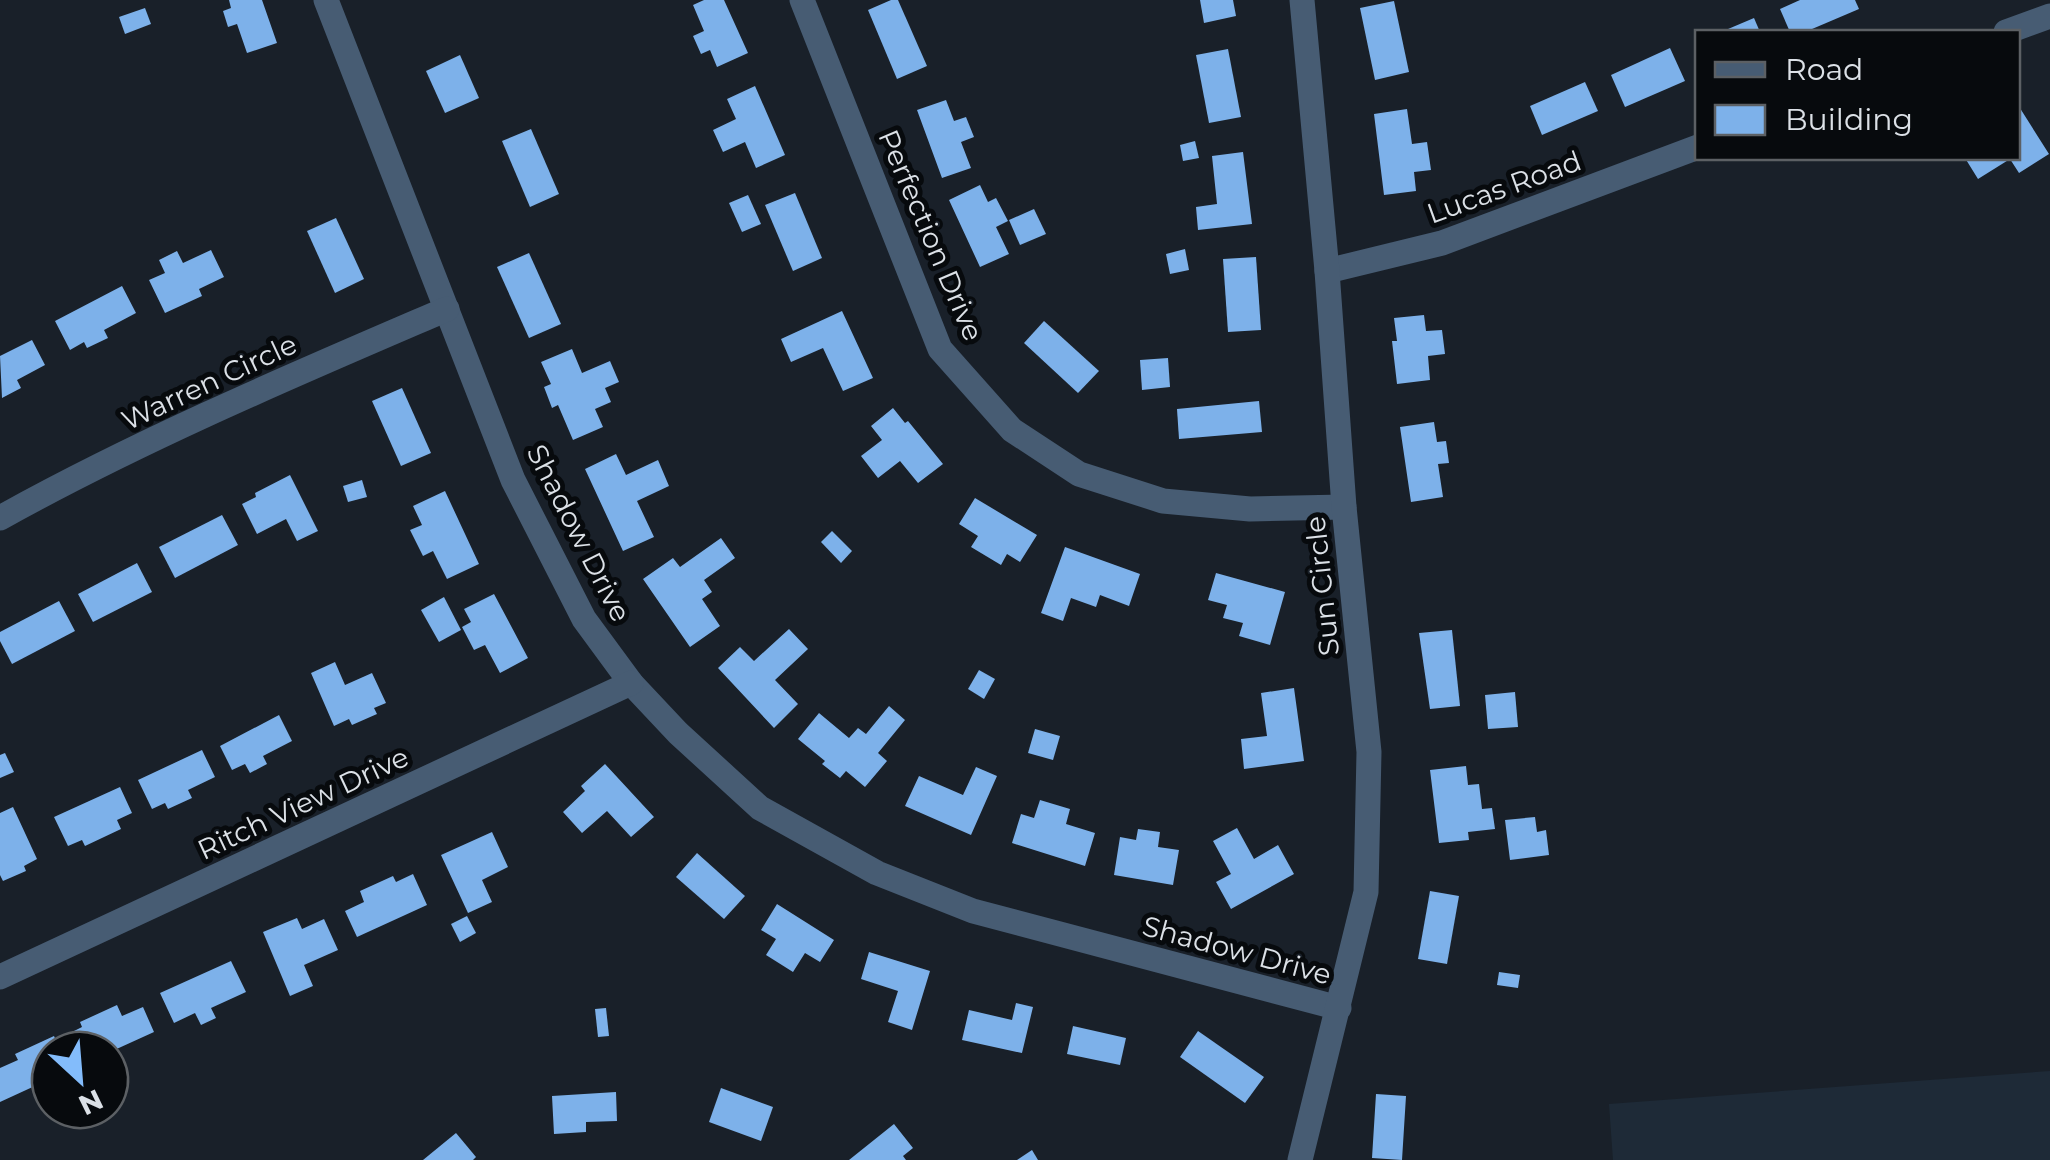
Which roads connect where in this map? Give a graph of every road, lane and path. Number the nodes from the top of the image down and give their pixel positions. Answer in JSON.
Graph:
{"nodes":[{"id":1,"x":326,"y":0,"type":"edge"},
{"id":2,"x":802,"y":0,"type":"edge"},
{"id":3,"x":1302,"y":0,"type":"edge"},
{"id":4,"x":2050,"y":16,"type":"edge"},
{"id":5,"x":2012,"y":30,"type":"edge"},
{"id":6,"x":1695,"y":149,"type":"edge"},
{"id":7,"x":1327,"y":271,"type":"junction"},
{"id":8,"x":446,"y":309,"type":"junction"},
{"id":9,"x":1344,"y":508,"type":"junction"},
{"id":10,"x":0,"y":518,"type":"edge"},
{"id":11,"x":631,"y":683,"type":"junction"},
{"id":12,"x":0,"y":977,"type":"edge"},
{"id":13,"x":1339,"y":1008,"type":"junction"},
{"id":14,"x":1300,"y":1160,"type":"edge"}],
"edges":[{"from":1,"to":8,"type":"street","name":"Shadow Drive"},
{"from":2,"to":9,"type":"street","name":"Perfection Drive"},
{"from":3,"to":7,"type":"street","name":"Sun Circle"},
{"from":4,"to":5,"type":"street"},
{"from":6,"to":7,"type":"street","name":"Lucas Road"},
{"from":7,"to":9,"type":"street","name":"Sun Circle"},
{"from":8,"to":10,"type":"street","name":"Warren Circle"},
{"from":8,"to":11,"type":"street","name":"Shadow Drive"},
{"from":9,"to":13,"type":"street","name":"Sun Circle"},
{"from":11,"to":12,"type":"street","name":"Ritch View Drive"},
{"from":11,"to":13,"type":"street","name":"Shadow Drive"},
{"from":13,"to":14,"type":"street","name":"Sun Circle"}]}
